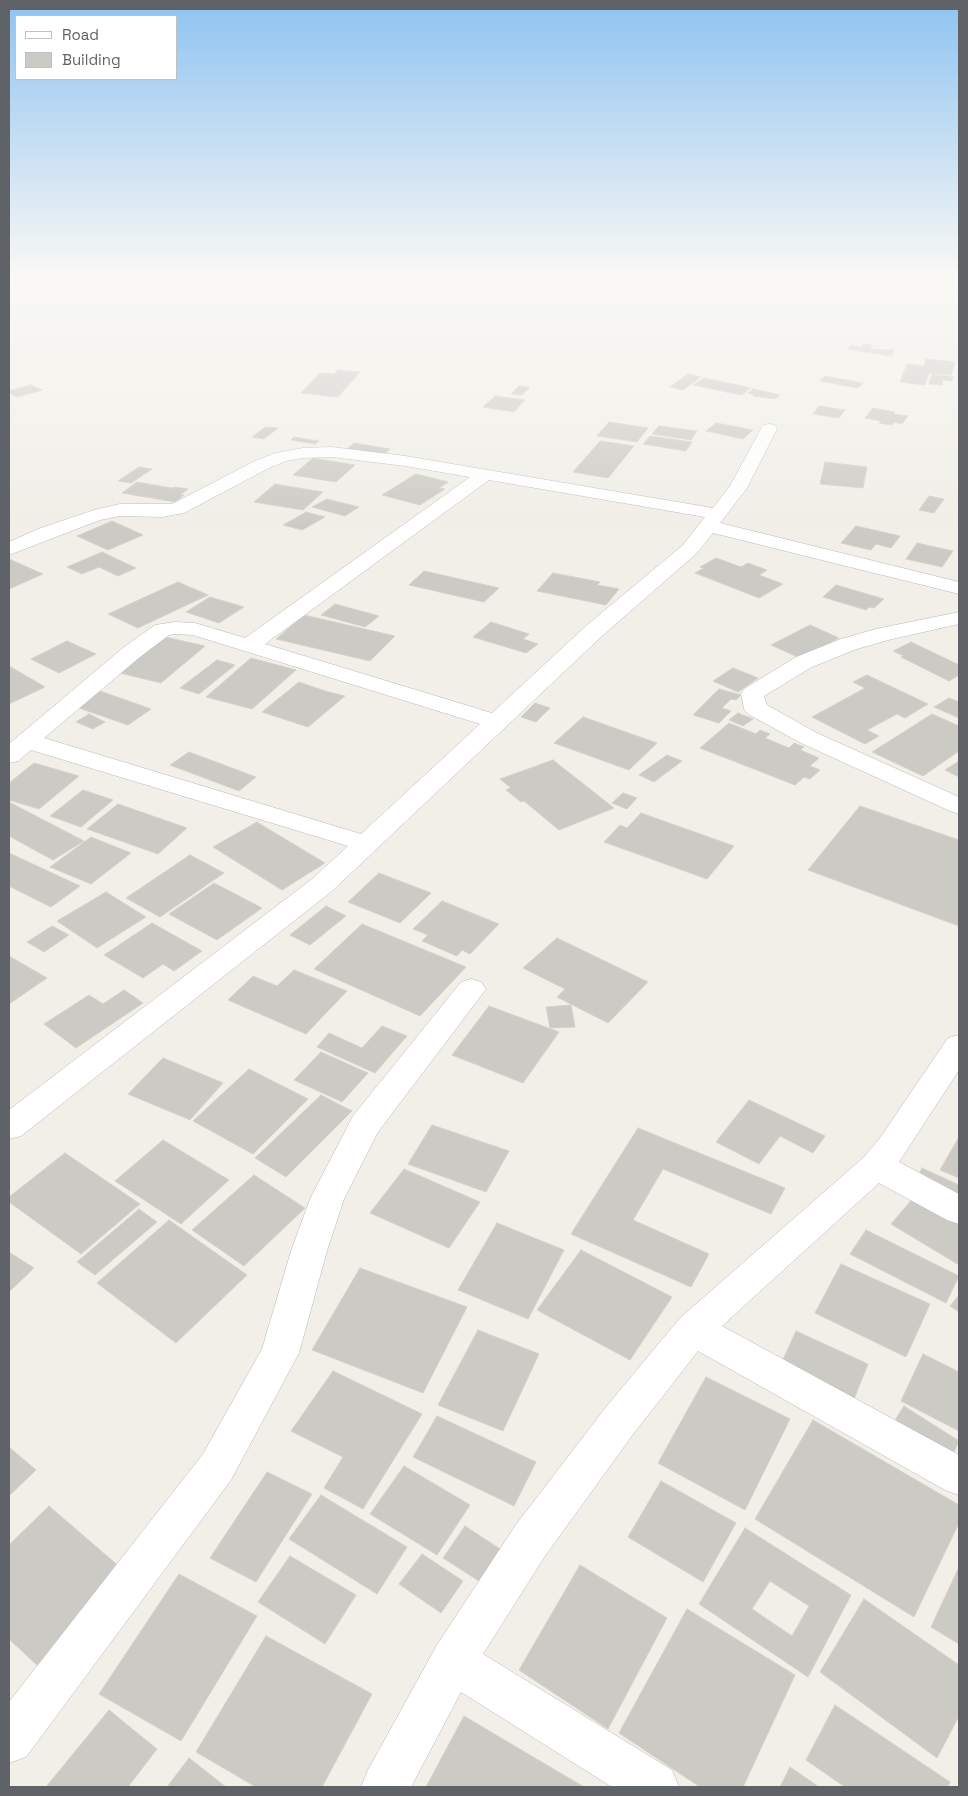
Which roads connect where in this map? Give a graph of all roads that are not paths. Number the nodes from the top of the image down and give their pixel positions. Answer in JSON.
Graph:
{"nodes":[{"id":1,"x":769,"y":429,"type":"dead end"},
{"id":2,"x":486,"y":474,"type":"junction"},
{"id":3,"x":713,"y":520,"type":"junction"},
{"id":4,"x":9,"y":549,"type":"edge"},
{"id":5,"x":959,"y":587,"type":"edge"},
{"id":6,"x":959,"y":618,"type":"edge"},
{"id":7,"x":249,"y":645,"type":"junction"},
{"id":8,"x":497,"y":722,"type":"junction"},
{"id":9,"x":18,"y":748,"type":"edge"},
{"id":10,"x":959,"y":806,"type":"edge"},
{"id":11,"x":367,"y":844,"type":"junction"},
{"id":12,"x":471,"y":989,"type":"dead end"},
{"id":13,"x":959,"y":1046,"type":"edge"},
{"id":14,"x":9,"y":1127,"type":"edge"},
{"id":15,"x":876,"y":1166,"type":"junction"},
{"id":16,"x":959,"y":1210,"type":"edge"},
{"id":17,"x":693,"y":1329,"type":"junction"},
{"id":18,"x":959,"y":1476,"type":"edge"},
{"id":19,"x":453,"y":1661,"type":"junction"},
{"id":20,"x":9,"y":1740,"type":"edge"},
{"id":21,"x":384,"y":1787,"type":"edge"},
{"id":22,"x":655,"y":1787,"type":"edge"}],
"edges":[{"from":1,"to":3,"type":"street"},
{"from":2,"to":3,"type":"street"},
{"from":2,"to":4,"type":"street"},
{"from":2,"to":7,"type":"street"},
{"from":3,"to":5,"type":"street"},
{"from":3,"to":8,"type":"street"},
{"from":6,"to":10,"type":"street"},
{"from":7,"to":8,"type":"street"},
{"from":7,"to":9,"type":"street"},
{"from":8,"to":11,"type":"street"},
{"from":9,"to":11,"type":"street"},
{"from":11,"to":14,"type":"street"},
{"from":12,"to":20,"type":"street"},
{"from":13,"to":15,"type":"street"},
{"from":15,"to":16,"type":"street"},
{"from":15,"to":17,"type":"street"},
{"from":17,"to":18,"type":"street"},
{"from":17,"to":19,"type":"street"},
{"from":19,"to":21,"type":"street"},
{"from":19,"to":22,"type":"street"}]}
